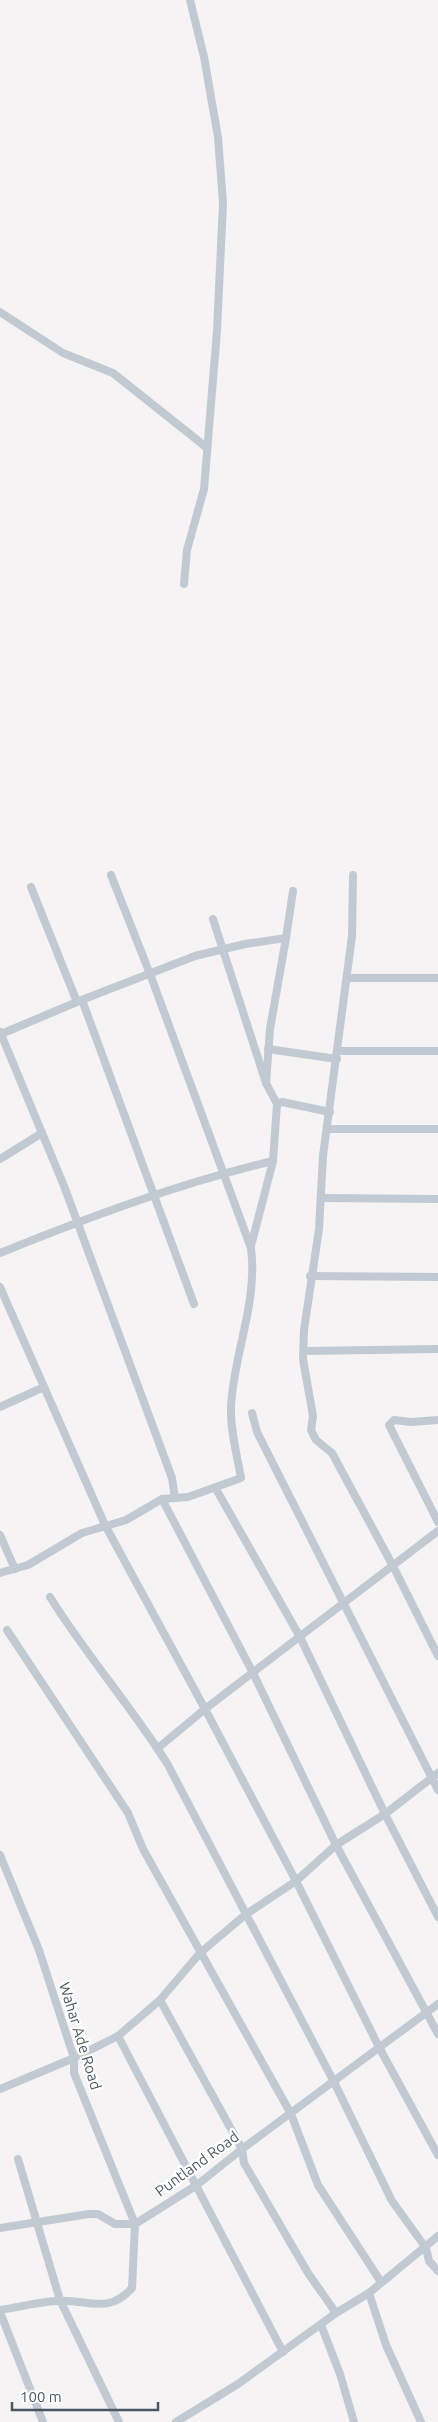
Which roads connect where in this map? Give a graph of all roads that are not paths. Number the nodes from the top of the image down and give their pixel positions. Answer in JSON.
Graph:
{"nodes":[{"id":1,"x":190,"y":0,"type":"edge"},
{"id":2,"x":0,"y":312,"type":"edge"},
{"id":3,"x":206,"y":447,"type":"junction"},
{"id":4,"x":184,"y":584,"type":"dead end"},
{"id":5,"x":110,"y":875,"type":"dead end"},
{"id":6,"x":353,"y":875,"type":"dead end"},
{"id":7,"x":31,"y":887,"type":"dead end"},
{"id":8,"x":293,"y":891,"type":"dead end"},
{"id":9,"x":214,"y":919,"type":"dead end"},
{"id":10,"x":286,"y":938,"type":"junction"},
{"id":11,"x":223,"y":949,"type":"junction"},
{"id":12,"x":150,"y":974,"type":"junction"},
{"id":13,"x":347,"y":978,"type":"junction"},
{"id":14,"x":438,"y":978,"type":"edge"},
{"id":15,"x":79,"y":1001,"type":"junction"},
{"id":16,"x":0,"y":1033,"type":"edge"},
{"id":17,"x":268,"y":1050,"type":"junction"},
{"id":18,"x":438,"y":1051,"type":"edge"},
{"id":19,"x":338,"y":1055,"type":"junction"},
{"id":20,"x":266,"y":1083,"type":"junction"},
{"id":21,"x":277,"y":1104,"type":"junction"},
{"id":22,"x":330,"y":1112,"type":"junction"},
{"id":23,"x":328,"y":1129,"type":"junction"},
{"id":24,"x":438,"y":1129,"type":"edge"},
{"id":25,"x":42,"y":1133,"type":"junction"},
{"id":26,"x":0,"y":1159,"type":"edge"},
{"id":27,"x":272,"y":1161,"type":"junction"},
{"id":28,"x":224,"y":1173,"type":"junction"},
{"id":29,"x":154,"y":1197,"type":"junction"},
{"id":30,"x":321,"y":1198,"type":"junction"},
{"id":31,"x":438,"y":1199,"type":"edge"},
{"id":32,"x":77,"y":1222,"type":"junction"},
{"id":33,"x":251,"y":1248,"type":"junction"},
{"id":34,"x":0,"y":1253,"type":"edge"},
{"id":35,"x":310,"y":1276,"type":"junction"},
{"id":36,"x":438,"y":1277,"type":"edge"},
{"id":37,"x":0,"y":1287,"type":"edge"},
{"id":38,"x":194,"y":1304,"type":"dead end"},
{"id":39,"x":438,"y":1349,"type":"edge"},
{"id":40,"x":304,"y":1352,"type":"junction"},
{"id":41,"x":44,"y":1388,"type":"junction"},
{"id":42,"x":0,"y":1407,"type":"edge"},
{"id":43,"x":252,"y":1413,"type":"dead end"},
{"id":44,"x":438,"y":1420,"type":"edge"},
{"id":45,"x":216,"y":1489,"type":"junction"},
{"id":46,"x":175,"y":1498,"type":"junction"},
{"id":47,"x":162,"y":1499,"type":"junction"},
{"id":48,"x":438,"y":1522,"type":"edge"},
{"id":49,"x":104,"y":1525,"type":"junction"},
{"id":50,"x":438,"y":1531,"type":"edge"},
{"id":51,"x":0,"y":1535,"type":"edge"},
{"id":52,"x":393,"y":1566,"type":"junction"},
{"id":53,"x":15,"y":1569,"type":"junction"},
{"id":54,"x":0,"y":1573,"type":"edge"},
{"id":55,"x":50,"y":1597,"type":"dead end"},
{"id":56,"x":342,"y":1603,"type":"junction"},
{"id":57,"x":7,"y":1630,"type":"dead end"},
{"id":58,"x":300,"y":1637,"type":"junction"},
{"id":59,"x":438,"y":1656,"type":"edge"},
{"id":60,"x":253,"y":1673,"type":"junction"},
{"id":61,"x":205,"y":1709,"type":"junction"},
{"id":62,"x":158,"y":1748,"type":"junction"},
{"id":63,"x":435,"y":1776,"type":"edge"},
{"id":64,"x":438,"y":1790,"type":"edge"},
{"id":65,"x":384,"y":1814,"type":"junction"},
{"id":66,"x":336,"y":1844,"type":"junction"},
{"id":67,"x":0,"y":1855,"type":"edge"},
{"id":68,"x":296,"y":1880,"type":"junction"},
{"id":69,"x":245,"y":1914,"type":"junction"},
{"id":70,"x":438,"y":1917,"type":"edge"},
{"id":71,"x":200,"y":1953,"type":"junction"},
{"id":72,"x":160,"y":2000,"type":"junction"},
{"id":73,"x":438,"y":2004,"type":"edge"},
{"id":74,"x":428,"y":2012,"type":"junction"},
{"id":75,"x":438,"y":2034,"type":"edge"},
{"id":76,"x":118,"y":2036,"type":"junction"},
{"id":77,"x":380,"y":2049,"type":"junction"},
{"id":78,"x":74,"y":2058,"type":"junction"},
{"id":79,"x":334,"y":2082,"type":"junction"},
{"id":80,"x":0,"y":2089,"type":"edge"},
{"id":81,"x":291,"y":2114,"type":"junction"},
{"id":82,"x":242,"y":2149,"type":"junction"},
{"id":83,"x":438,"y":2155,"type":"edge"},
{"id":84,"x":18,"y":2159,"type":"dead end"},
{"id":85,"x":197,"y":2185,"type":"junction"},
{"id":86,"x":36,"y":2223,"type":"junction"},
{"id":87,"x":135,"y":2224,"type":"junction"},
{"id":88,"x":0,"y":2228,"type":"edge"},
{"id":89,"x":438,"y":2236,"type":"edge"},
{"id":90,"x":426,"y":2248,"type":"junction"},
{"id":91,"x":438,"y":2271,"type":"edge"},
{"id":92,"x":381,"y":2282,"type":"junction"},
{"id":93,"x":369,"y":2293,"type":"junction"},
{"id":94,"x":60,"y":2300,"type":"junction"},
{"id":95,"x":0,"y":2311,"type":"edge"},
{"id":96,"x":336,"y":2313,"type":"junction"},
{"id":97,"x":321,"y":2326,"type":"junction"},
{"id":98,"x":282,"y":2352,"type":"junction"},
{"id":99,"x":186,"y":2414,"type":"junction"},
{"id":100,"x":43,"y":2422,"type":"edge"},
{"id":101,"x":119,"y":2422,"type":"edge"},
{"id":102,"x":176,"y":2422,"type":"edge"},
{"id":103,"x":190,"y":2422,"type":"edge"},
{"id":104,"x":354,"y":2422,"type":"edge"},
{"id":105,"x":421,"y":2422,"type":"edge"}],
"edges":[{"from":1,"to":3,"type":"street"},
{"from":2,"to":3,"type":"street"},
{"from":3,"to":4,"type":"street"},
{"from":5,"to":12,"type":"street"},
{"from":6,"to":13,"type":"street"},
{"from":7,"to":15,"type":"street"},
{"from":8,"to":10,"type":"street"},
{"from":9,"to":11,"type":"street"},
{"from":10,"to":11,"type":"street"},
{"from":10,"to":17,"type":"street"},
{"from":11,"to":12,"type":"street"},
{"from":11,"to":20,"type":"street"},
{"from":12,"to":15,"type":"street"},
{"from":12,"to":28,"type":"street"},
{"from":13,"to":14,"type":"street"},
{"from":13,"to":19,"type":"street"},
{"from":15,"to":16,"type":"street"},
{"from":15,"to":29,"type":"street"},
{"from":16,"to":25,"type":"street"},
{"from":17,"to":19,"type":"street"},
{"from":17,"to":20,"type":"street"},
{"from":18,"to":19,"type":"street"},
{"from":19,"to":22,"type":"street"},
{"from":20,"to":21,"type":"street"},
{"from":21,"to":22,"type":"street"},
{"from":21,"to":27,"type":"street"},
{"from":22,"to":23,"type":"street"},
{"from":23,"to":24,"type":"street"},
{"from":23,"to":30,"type":"street"},
{"from":25,"to":26,"type":"street"},
{"from":25,"to":32,"type":"street"},
{"from":27,"to":28,"type":"street"},
{"from":27,"to":33,"type":"street"},
{"from":28,"to":29,"type":"street"},
{"from":28,"to":33,"type":"street"},
{"from":29,"to":32,"type":"street"},
{"from":29,"to":38,"type":"street"},
{"from":30,"to":31,"type":"street"},
{"from":30,"to":35,"type":"street"},
{"from":32,"to":34,"type":"street"},
{"from":32,"to":46,"type":"street"},
{"from":33,"to":45,"type":"street"},
{"from":35,"to":36,"type":"street"},
{"from":35,"to":40,"type":"street"},
{"from":37,"to":41,"type":"street"},
{"from":39,"to":40,"type":"street"},
{"from":40,"to":52,"type":"street"},
{"from":41,"to":42,"type":"street"},
{"from":41,"to":49,"type":"street"},
{"from":43,"to":56,"type":"street"},
{"from":44,"to":48,"type":"street"},
{"from":45,"to":46,"type":"street"},
{"from":45,"to":58,"type":"street"},
{"from":46,"to":47,"type":"street"},
{"from":47,"to":49,"type":"street"},
{"from":47,"to":60,"type":"street"},
{"from":49,"to":53,"type":"street"},
{"from":49,"to":61,"type":"street"},
{"from":50,"to":52,"type":"street"},
{"from":51,"to":53,"type":"street"},
{"from":52,"to":56,"type":"street"},
{"from":52,"to":59,"type":"street"},
{"from":53,"to":54,"type":"street"},
{"from":55,"to":62,"type":"street"},
{"from":56,"to":58,"type":"street"},
{"from":56,"to":63,"type":"street"},
{"from":57,"to":71,"type":"street"},
{"from":58,"to":60,"type":"street"},
{"from":58,"to":65,"type":"street"},
{"from":60,"to":61,"type":"street"},
{"from":60,"to":66,"type":"street"},
{"from":61,"to":62,"type":"street"},
{"from":61,"to":68,"type":"street"},
{"from":62,"to":69,"type":"street"},
{"from":63,"to":64,"type":"street"},
{"from":63,"to":65,"type":"street"},
{"from":65,"to":66,"type":"street"},
{"from":65,"to":70,"type":"street"},
{"from":66,"to":68,"type":"street"},
{"from":66,"to":74,"type":"street"},
{"from":67,"to":78,"type":"street","name":"Wahar Ade Road"},
{"from":68,"to":69,"type":"street"},
{"from":68,"to":77,"type":"street"},
{"from":69,"to":71,"type":"street"},
{"from":69,"to":79,"type":"street"},
{"from":71,"to":72,"type":"street"},
{"from":71,"to":81,"type":"street"},
{"from":72,"to":76,"type":"street"},
{"from":72,"to":82,"type":"street"},
{"from":73,"to":74,"type":"street","name":"Puntland Road"},
{"from":74,"to":75,"type":"street"},
{"from":74,"to":77,"type":"street","name":"Puntland Road"},
{"from":76,"to":78,"type":"street"},
{"from":76,"to":85,"type":"street"},
{"from":77,"to":79,"type":"street","name":"Puntland Road"},
{"from":77,"to":83,"type":"street"},
{"from":78,"to":80,"type":"street"},
{"from":78,"to":87,"type":"street","name":"Wahar Ade Road"},
{"from":79,"to":81,"type":"street","name":"Puntland Road"},
{"from":79,"to":90,"type":"street"},
{"from":81,"to":82,"type":"street","name":"Puntland Road"},
{"from":81,"to":92,"type":"street"},
{"from":82,"to":85,"type":"street","name":"Puntland Road"},
{"from":82,"to":96,"type":"street"},
{"from":84,"to":86,"type":"street"},
{"from":85,"to":87,"type":"street","name":"Puntland Road"},
{"from":85,"to":98,"type":"street"},
{"from":86,"to":87,"type":"street"},
{"from":86,"to":88,"type":"street"},
{"from":86,"to":94,"type":"street"},
{"from":87,"to":94,"type":"street"},
{"from":89,"to":90,"type":"street"},
{"from":90,"to":91,"type":"street"},
{"from":90,"to":92,"type":"street"},
{"from":92,"to":93,"type":"street"},
{"from":93,"to":96,"type":"street"},
{"from":93,"to":105,"type":"street"},
{"from":94,"to":95,"type":"street"},
{"from":94,"to":101,"type":"street"},
{"from":95,"to":100,"type":"street"},
{"from":96,"to":97,"type":"street"},
{"from":97,"to":98,"type":"street"},
{"from":97,"to":104,"type":"street"},
{"from":98,"to":99,"type":"street"},
{"from":99,"to":102,"type":"street"},
{"from":99,"to":103,"type":"street"}]}
